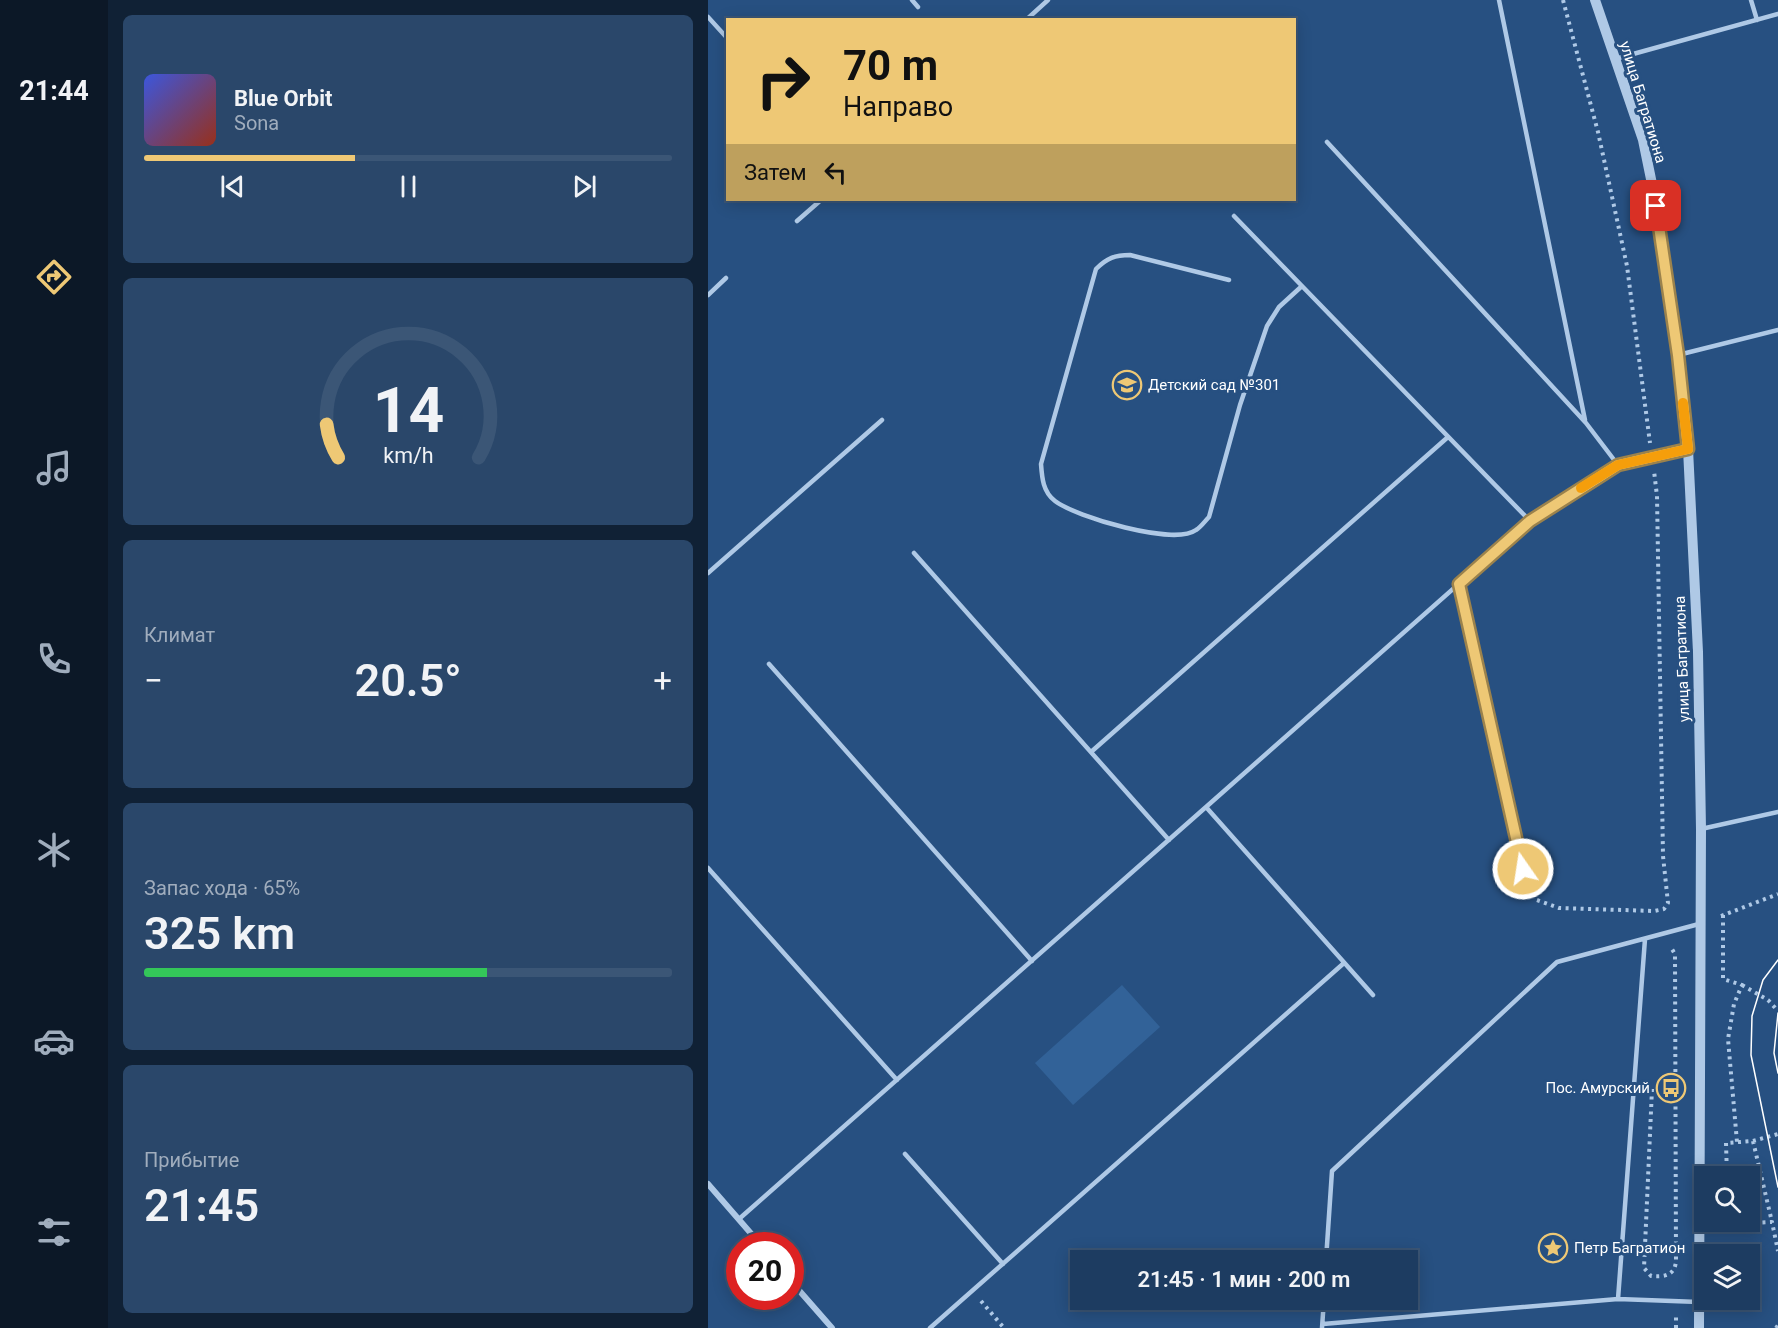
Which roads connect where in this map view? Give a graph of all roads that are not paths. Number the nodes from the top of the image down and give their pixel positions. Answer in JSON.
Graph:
{"nodes":[{"id":1,"x":912,"y":0,"type":"edge"},
{"id":2,"x":1048,"y":0,"type":"edge"},
{"id":3,"x":1499,"y":0,"type":"edge"},
{"id":4,"x":1595,"y":0,"type":"edge"},
{"id":5,"x":1751,"y":0,"type":"edge"},
{"id":6,"x":918,"y":7,"type":"dead end"},
{"id":7,"x":1778,"y":14,"type":"edge"},
{"id":8,"x":708,"y":17,"type":"edge"},
{"id":9,"x":1028,"y":18,"type":"edge"},
{"id":10,"x":1757,"y":20,"type":"junction"},
{"id":11,"x":726,"y":37,"type":"edge"},
{"id":12,"x":1615,"y":59,"type":"junction"},
{"id":13,"x":1327,"y":142,"type":"dead end"},
{"id":14,"x":820,"y":201,"type":"edge"},
{"id":15,"x":1234,"y":216,"type":"dead end"},
{"id":16,"x":797,"y":221,"type":"dead end"},
{"id":17,"x":726,"y":278,"type":"dead end"},
{"id":18,"x":1229,"y":280,"type":"dead end"},
{"id":19,"x":1302,"y":286,"type":"junction"},
{"id":20,"x":708,"y":295,"type":"edge"},
{"id":21,"x":1778,"y":330,"type":"edge"},
{"id":22,"x":1678,"y":355,"type":"junction"},
{"id":23,"x":882,"y":420,"type":"dead end"},
{"id":24,"x":1586,"y":423,"type":"junction"},
{"id":25,"x":1448,"y":437,"type":"junction"},
{"id":26,"x":1688,"y":449,"type":"junction"},
{"id":27,"x":1618,"y":465,"type":"junction"},
{"id":28,"x":1530,"y":521,"type":"junction"},
{"id":29,"x":914,"y":553,"type":"dead end"},
{"id":30,"x":708,"y":573,"type":"edge"},
{"id":31,"x":1459,"y":584,"type":"junction"},
{"id":32,"x":769,"y":664,"type":"dead end"},
{"id":33,"x":1091,"y":752,"type":"junction"},
{"id":34,"x":1206,"y":807,"type":"junction"},
{"id":35,"x":1778,"y":812,"type":"edge"},
{"id":36,"x":1701,"y":829,"type":"junction"},
{"id":37,"x":1169,"y":840,"type":"junction"},
{"id":38,"x":708,"y":868,"type":"edge"},
{"id":39,"x":1528,"y":891,"type":"road end"},
{"id":40,"x":1701,"y":924,"type":"junction"},
{"id":41,"x":1645,"y":939,"type":"junction"},
{"id":42,"x":1032,"y":961,"type":"junction"},
{"id":43,"x":1344,"y":963,"type":"junction"},
{"id":44,"x":1372,"y":995,"type":"dead end"},
{"id":45,"x":897,"y":1080,"type":"junction"},
{"id":46,"x":905,"y":1154,"type":"dead end"},
{"id":47,"x":708,"y":1184,"type":"edge"},
{"id":48,"x":739,"y":1220,"type":"junction"},
{"id":49,"x":750,"y":1232,"type":"edge"},
{"id":50,"x":1700,"y":1244,"type":"edge"},
{"id":51,"x":1327,"y":1250,"type":"edge"},
{"id":52,"x":1003,"y":1264,"type":"junction"},
{"id":53,"x":804,"y":1296,"type":"edge"},
{"id":54,"x":1618,"y":1299,"type":"junction"},
{"id":55,"x":1694,"y":1302,"type":"edge"},
{"id":56,"x":1324,"y":1310,"type":"edge"},
{"id":57,"x":1700,"y":1310,"type":"edge"},
{"id":58,"x":1323,"y":1326,"type":"edge"},
{"id":59,"x":832,"y":1328,"type":"edge"},
{"id":60,"x":930,"y":1328,"type":"edge"},
{"id":61,"x":1699,"y":1328,"type":"edge"}],
"edges":[{"from":1,"to":6,"type":"lane"},
{"from":2,"to":9,"type":"lane"},
{"from":3,"to":24,"type":"lane"},
{"from":4,"to":12,"type":"street","name":"улица Багратиона"},
{"from":5,"to":10,"type":"lane"},
{"from":7,"to":10,"type":"lane"},
{"from":8,"to":11,"type":"lane"},
{"from":10,"to":12,"type":"lane"},
{"from":12,"to":22,"type":"street","name":"улица Багратиона"},
{"from":13,"to":24,"type":"lane"},
{"from":14,"to":16,"type":"lane"},
{"from":15,"to":19,"type":"lane"},
{"from":17,"to":20,"type":"lane"},
{"from":18,"to":19,"type":"lane"},
{"from":19,"to":25,"type":"lane"},
{"from":21,"to":22,"type":"lane"},
{"from":22,"to":26,"type":"street","name":"улица Багратиона"},
{"from":23,"to":30,"type":"lane"},
{"from":24,"to":27,"type":"lane"},
{"from":25,"to":28,"type":"lane"},
{"from":25,"to":33,"type":"lane"},
{"from":26,"to":27,"type":"lane"},
{"from":26,"to":36,"type":"street","name":"улица Багратиона"},
{"from":27,"to":28,"type":"lane"},
{"from":28,"to":31,"type":"lane"},
{"from":29,"to":33,"type":"lane"},
{"from":31,"to":34,"type":"lane"},
{"from":31,"to":39,"type":"lane"},
{"from":32,"to":42,"type":"lane"},
{"from":33,"to":37,"type":"lane"},
{"from":34,"to":37,"type":"lane"},
{"from":34,"to":43,"type":"lane"},
{"from":35,"to":36,"type":"lane"},
{"from":36,"to":40,"type":"street","name":"улица Багратиона"},
{"from":37,"to":42,"type":"lane"},
{"from":38,"to":45,"type":"lane"},
{"from":40,"to":41,"type":"lane"},
{"from":40,"to":50,"type":"street","name":"улица Багратиона"},
{"from":41,"to":51,"type":"lane"},
{"from":41,"to":54,"type":"lane"},
{"from":42,"to":45,"type":"lane"},
{"from":43,"to":44,"type":"lane"},
{"from":43,"to":52,"type":"lane"},
{"from":45,"to":48,"type":"lane"},
{"from":46,"to":52,"type":"lane"},
{"from":47,"to":48,"type":"street"},
{"from":48,"to":49,"type":"street"},
{"from":52,"to":60,"type":"lane"},
{"from":53,"to":59,"type":"street"},
{"from":54,"to":55,"type":"lane"},
{"from":54,"to":58,"type":"lane"},
{"from":56,"to":58,"type":"lane"},
{"from":57,"to":61,"type":"street","name":"улица Багратиона"}]}
